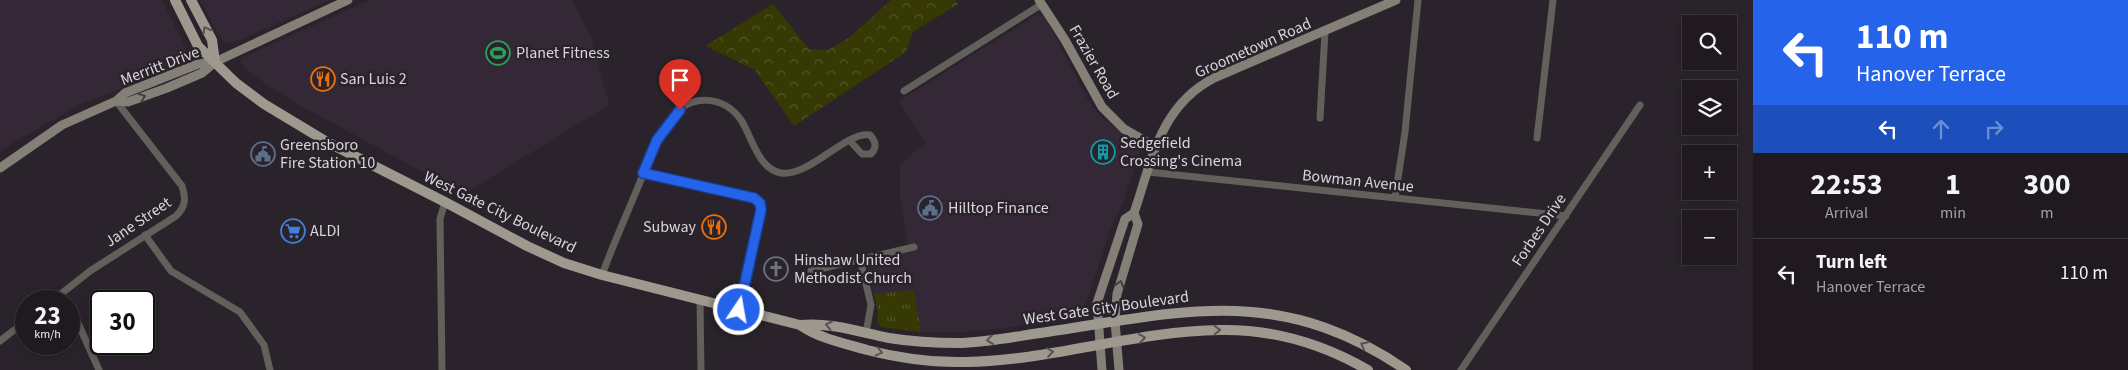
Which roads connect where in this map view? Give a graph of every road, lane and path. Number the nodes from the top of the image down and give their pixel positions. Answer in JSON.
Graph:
{"nodes":[{"id":1,"x":175,"y":0,"type":"edge"},
{"id":2,"x":191,"y":0,"type":"edge"},
{"id":3,"x":348,"y":0,"type":"edge"},
{"id":4,"x":1396,"y":0,"type":"edge"},
{"id":5,"x":1418,"y":0,"type":"edge"},
{"id":6,"x":1553,"y":0,"type":"edge"},
{"id":7,"x":1040,"y":2,"type":"edge"},
{"id":8,"x":1325,"y":32,"type":"junction"},
{"id":9,"x":216,"y":62,"type":"junction"},
{"id":10,"x":904,"y":91,"type":"dead end"},
{"id":11,"x":116,"y":101,"type":"junction"},
{"id":12,"x":1640,"y":105,"type":"dead end"},
{"id":13,"x":1320,"y":118,"type":"dead end"},
{"id":14,"x":1537,"y":138,"type":"dead end"},
{"id":15,"x":850,"y":141,"type":"dead end"},
{"id":16,"x":1156,"y":148,"type":"junction"},
{"id":17,"x":0,"y":168,"type":"edge"},
{"id":18,"x":1148,"y":172,"type":"junction"},
{"id":19,"x":643,"y":173,"type":"junction"},
{"id":20,"x":1396,"y":198,"type":"junction"},
{"id":21,"x":445,"y":202,"type":"junction"},
{"id":22,"x":1134,"y":213,"type":"junction"},
{"id":23,"x":1566,"y":216,"type":"junction"},
{"id":24,"x":145,"y":235,"type":"junction"},
{"id":25,"x":914,"y":247,"type":"dead end"},
{"id":26,"x":860,"y":259,"type":"junction"},
{"id":27,"x":811,"y":271,"type":"dead end"},
{"id":28,"x":602,"y":275,"type":"junction"},
{"id":29,"x":68,"y":290,"type":"edge"},
{"id":30,"x":700,"y":300,"type":"junction"},
{"id":31,"x":739,"y":310,"type":"junction"},
{"id":32,"x":1115,"y":321,"type":"junction"},
{"id":33,"x":1098,"y":324,"type":"junction"},
{"id":34,"x":800,"y":325,"type":"junction"},
{"id":35,"x":80,"y":328,"type":"edge"},
{"id":36,"x":15,"y":329,"type":"edge"},
{"id":37,"x":866,"y":333,"type":"junction"},
{"id":38,"x":0,"y":341,"type":"edge"},
{"id":39,"x":1116,"y":342,"type":"junction"},
{"id":40,"x":1100,"y":344,"type":"junction"},
{"id":41,"x":99,"y":370,"type":"edge"},
{"id":42,"x":270,"y":370,"type":"edge"},
{"id":43,"x":442,"y":370,"type":"edge"},
{"id":44,"x":701,"y":370,"type":"edge"},
{"id":45,"x":1102,"y":370,"type":"edge"},
{"id":46,"x":1119,"y":370,"type":"edge"},
{"id":47,"x":1368,"y":370,"type":"edge"},
{"id":48,"x":1406,"y":370,"type":"edge"},
{"id":49,"x":1460,"y":370,"type":"edge"}],
"edges":[{"from":1,"to":9,"type":"main road","name":"West Gate City Boulevard"},
{"from":9,"to":2,"type":"main road","one_way":true},
{"from":3,"to":9,"type":"main road","name":"Merritt Drive"},
{"from":4,"to":8,"type":"main road","name":"Groometown Road"},
{"from":5,"to":20,"type":"street"},
{"from":6,"to":14,"type":"street"},
{"from":7,"to":10,"type":"street"},
{"from":7,"to":16,"type":"main road","name":"Frazier Road"},
{"from":8,"to":13,"type":"street"},
{"from":8,"to":16,"type":"main road","name":"Groometown Road"},
{"from":9,"to":11,"type":"main road","name":"Merritt Drive"},
{"from":9,"to":21,"type":"main road","name":"West Gate City Boulevard"},
{"from":11,"to":17,"type":"main road","name":"Merritt Drive"},
{"from":11,"to":24,"type":"street","name":"Jane Street"},
{"from":12,"to":23,"type":"street","name":"Forbes Drive"},
{"from":15,"to":19,"type":"street"},
{"from":16,"to":18,"type":"main road","name":"Groometown Road"},
{"from":18,"to":20,"type":"street","name":"Bowman Avenue"},
{"from":18,"to":22,"type":"main road","name":"Groometown Road"},
{"from":19,"to":28,"type":"street"},
{"from":19,"to":31,"type":"street"},
{"from":20,"to":23,"type":"street","name":"Bowman Avenue"},
{"from":21,"to":28,"type":"main road","name":"West Gate City Boulevard"},
{"from":21,"to":43,"type":"street"},
{"from":32,"to":22,"type":"main road","name":"Groometown Road","one_way":true},
{"from":22,"to":33,"type":"main road","name":"Groometown Road"},
{"from":23,"to":49,"type":"street","name":"Forbes Drive"},
{"from":24,"to":29,"type":"street","name":"Jane Street"},
{"from":24,"to":42,"type":"street"},
{"from":25,"to":26,"type":"street"},
{"from":26,"to":27,"type":"street"},
{"from":26,"to":37,"type":"street"},
{"from":28,"to":30,"type":"main road","name":"West Gate City Boulevard"},
{"from":30,"to":31,"type":"main road","name":"West Gate City Boulevard"},
{"from":30,"to":44,"type":"street"},
{"from":31,"to":34,"type":"main road","name":"West Gate City Boulevard"},
{"from":32,"to":33,"type":"main road","name":"West Gate City Boulevard"},
{"from":32,"to":39,"type":"main road","name":"Groometown Road"},
{"from":48,"to":32,"type":"main road","name":"West Gate City Boulevard","one_way":true},
{"from":33,"to":37,"type":"main road","name":"West Gate City Boulevard","one_way":true},
{"from":33,"to":40,"type":"main road","name":"Groometown Road"},
{"from":37,"to":34,"type":"main road","name":"West Gate City Boulevard","one_way":true},
{"from":34,"to":40,"type":"main road","name":"West Gate City Boulevard","one_way":true},
{"from":35,"to":41,"type":"street"},
{"from":36,"to":38,"type":"street"},
{"from":39,"to":40,"type":"main road","name":"West Gate City Boulevard"},
{"from":39,"to":46,"type":"main road","name":"Groometown Road"},
{"from":39,"to":47,"type":"main road","name":"West Gate City Boulevard","one_way":true},
{"from":40,"to":45,"type":"main road","name":"Groometown Road"}]}
